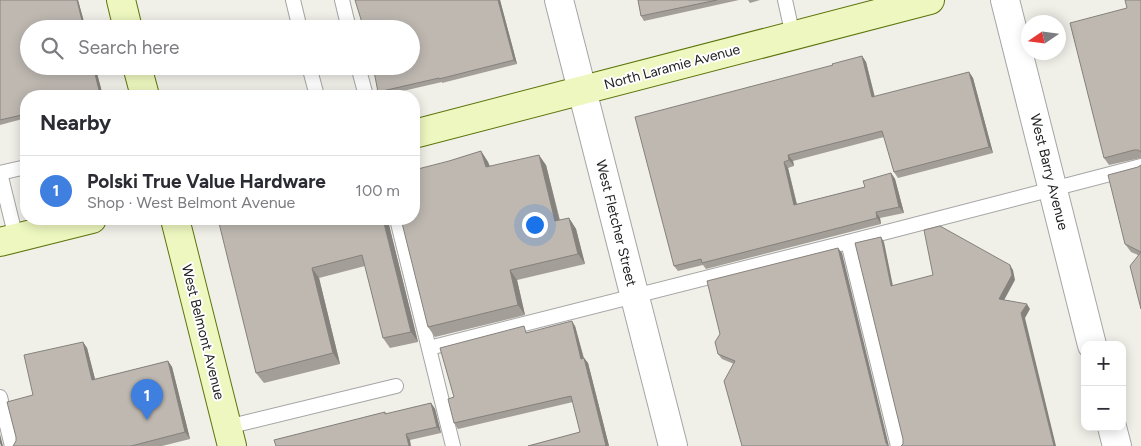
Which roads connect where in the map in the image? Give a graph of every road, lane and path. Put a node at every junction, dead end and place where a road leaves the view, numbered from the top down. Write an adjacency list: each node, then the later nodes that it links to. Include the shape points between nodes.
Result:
1 (121, 0): 8 (street)
2 (293, 0): 9 (lane)
3 (342, 0): 10 (lane)
4 (559, 0): 18 (street, West Fletcher Street)
5 (785, 0): 11 (lane)
6 (930, 0): 11 (street, North Laramie Avenue)
7 (1005, 0): 22 (street, West Barry Avenue)
8 (126, 20)
9 (298, 20)
10 (347, 20)
11 (793, 36): 18 (street, North Laramie Avenue)
12 (139, 75): 15 (street)
13 (311, 75): 16 (lane)
14 (360, 75): 17 (lane)
15 (143, 90)
16 (315, 90)
17 (364, 90)
18 (582, 91): 19 (street, North Laramie Avenue); 28 (street, West Fletcher Street)
19 (420, 132)
20 (1141, 166): 22 (lane)
21 (20, 169): 26 (lane, via 0,174)
22 (1053, 189): 27 (lane); 29 (street, West Barry Avenue)
23 (68, 225): 26 (street)
24 (176, 225): 34 (street, West Belmont Avenue)
25 (398, 225): 30 (lane)
26 (8, 240)
27 (848, 242): 28 (lane); 38 (lane)
28 (634, 296): 30 (lane); 37 (street, West Fletcher Street)
29 (1091, 341)
30 (429, 348): 36 (lane)
31 (396, 386): 34 (lane)
32 (0, 397): 35 (lane)
33 (1113, 431): 39 (street)
34 (229, 437)
35 (12, 446)
36 (453, 446)
37 (673, 446)
38 (898, 446)
39 (1117, 446)

